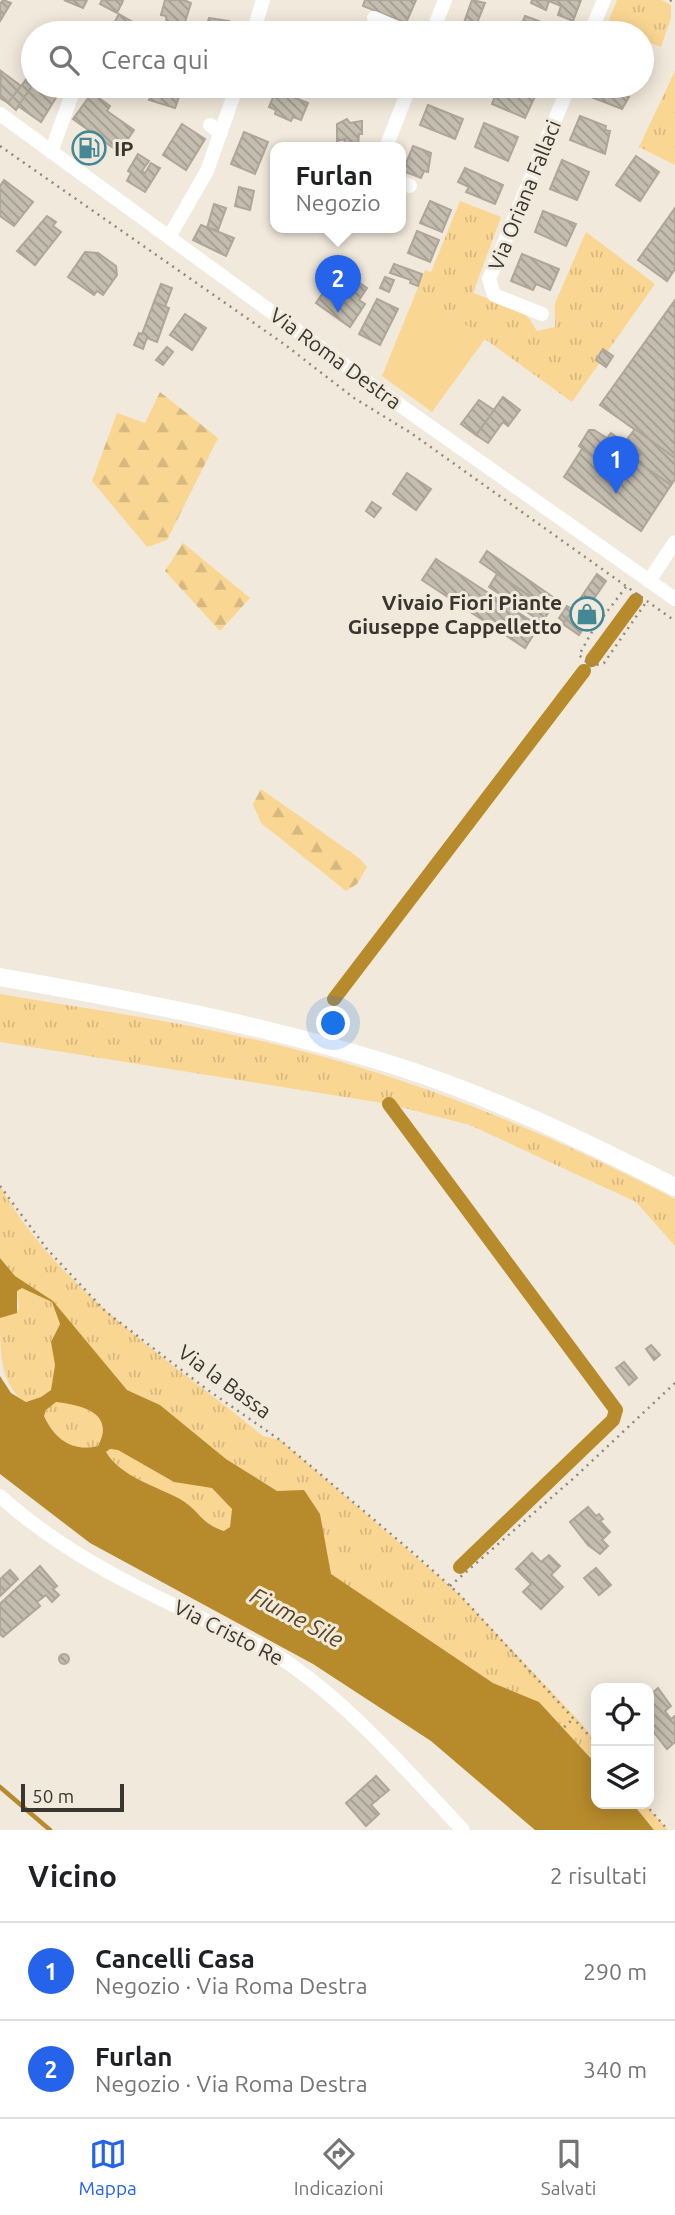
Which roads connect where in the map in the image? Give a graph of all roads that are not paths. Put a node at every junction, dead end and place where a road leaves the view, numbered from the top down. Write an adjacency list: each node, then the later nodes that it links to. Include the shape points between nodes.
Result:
1 (248, 0): 4 (street)
2 (445, 0): 8 (street)
3 (604, 0): 9 (street)
4 (262, 3): 6 (street)
5 (374, 18): 7 (street)
6 (257, 21)
7 (381, 21)
8 (437, 21)
9 (595, 21)
10 (71, 98): 16 (street)
11 (231, 98): 17 (street, via 215,129 207,171)
12 (405, 98): 15 (street)
13 (564, 98): 18 (street, Via Oriana Fallaci, via 489,279 494,295)
14 (0, 114): 16 (street, Via Roma Destra)
15 (388, 142)
16 (51, 152): 17 (street, Via Roma Destra)
17 (169, 237): 20 (street, Via Roma Destra)
18 (542, 314)
19 (675, 542): 20 (street)
20 (647, 580): 21 (street, Via Roma Destra)
21 (675, 599)
22 (7, 979): 23 (main road, via 295,1037 395,1066 561,1129)
23 (675, 1187)
24 (0, 1496): 25 (street, Via Cristo Re, via 96,1567 293,1665 365,1729)
25 (463, 1830)

